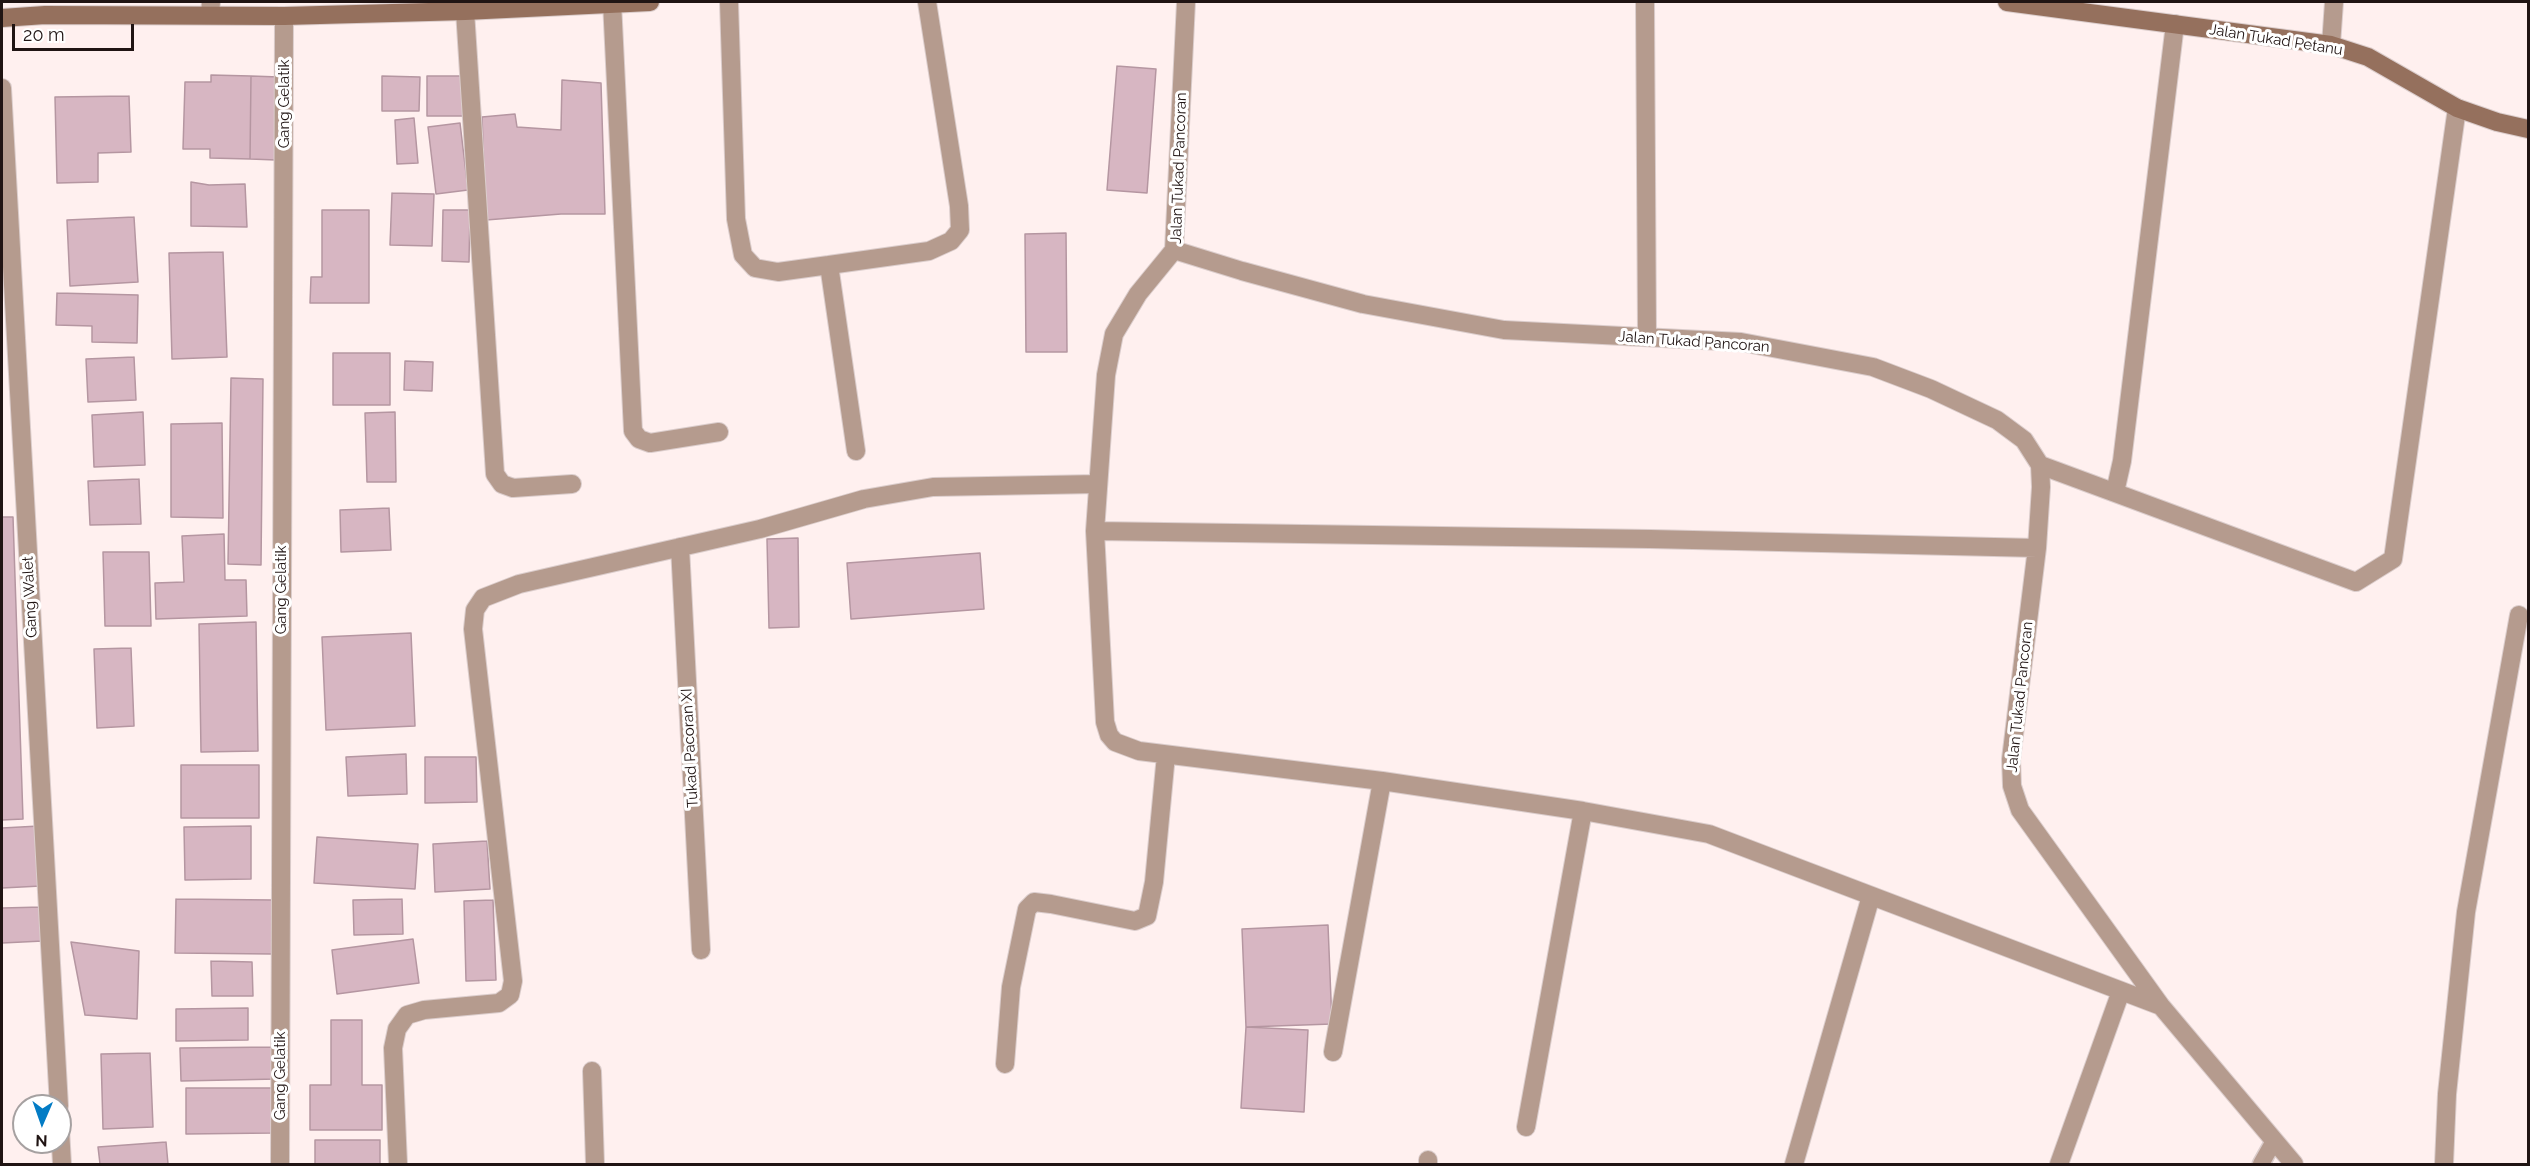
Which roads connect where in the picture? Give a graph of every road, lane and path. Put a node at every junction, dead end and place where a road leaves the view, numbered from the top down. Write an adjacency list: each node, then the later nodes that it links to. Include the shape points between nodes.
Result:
1 (612, 2): 2 (street); 9 (street); 25 (street, via 633,431 639,439 650,443)
2 (650, 2)
3 (729, 2): 23 (street, via 736,219 743,255 755,268 778,272)
4 (927, 2): 23 (street, via 960,230 951,241 929,251)
5 (1186, 2): 22 (street, Jalan Tukad Pancoran)
6 (1645, 2): 24 (street)
7 (2007, 2): 13 (street, Jalan Tukad Petanu)
8 (2334, 2): 18 (street)
9 (509, 5): 14 (street)
10 (421, 6): 14 (street); 15 (street)
11 (46, 8): 12 (street); 16 (street)
12 (211, 8): 15 (street)
13 (2094, 8): 17 (street, Jalan Tukad Petanu)
14 (465, 11): 28 (street, via 495,474 502,484 513,488)
15 (284, 16): 48 (street, Gang Gelatik)
16 (2, 18)
17 (2175, 24): 18 (street, Jalan Tukad Petanu); 30 (street)
18 (2331, 45): 20 (street, Jalan Tukad Petanu, via 2368,57)
19 (2, 88): 45 (street, Gang Walet)
20 (2457, 108): 21 (street, Jalan Tukad Petanu); 30 (street, via 2393,559 2356,582)
21 (2529, 129)
22 (1174, 250): 24 (street, Jalan Tukad Pancoran, via 1363,304 1494,328); 29 (street, via 1138,294 1114,334 1106,375)
23 (829, 265): 26 (street)
24 (1647, 337): 27 (street, Jalan Tukad Pancoran, via 1741,342 1873,367 1998,420 2024,440)
25 (719, 432)
26 (856, 451)
27 (2040, 465): 30 (street); 33 (street, Jalan Tukad Pancoran)
28 (572, 484)
29 (1098, 484): 31 (street); 32 (street, via 933,487 864,499)
30 (2115, 492)
31 (1095, 531): 33 (street); 35 (street, via 1105,722 1109,735 1115,742 1139,751)
32 (680, 547): 39 (street, Tukad Pacoran XI); 49 (street, via 519,584 483,598 475,610 473,629 513,981 510,995 499,1003 424,1010 407,1015 397,1029 393,1048)
33 (2037, 548): 41 (street, Jalan Tukad Pancoran, via 2011,759 2012,786 2019,810)
34 (2519, 615): 55 (street, via 2466,912 2447,1094)
35 (1166, 755): 36 (street); 43 (street, via 1147,916 1136,921 1034,902 1027,909 1011,987)
36 (1382, 781): 37 (street); 42 (street)
37 (1583, 811): 38 (street, via 1709,834); 46 (street)
38 (1871, 896): 40 (street); 51 (street)
39 (701, 950)
40 (2121, 991): 41 (street); 52 (street)
41 (2161, 1006): 47 (street, Jalan Tukad Pancoran)
42 (1333, 1052)
43 (1005, 1064)
44 (592, 1071): 50 (street)
45 (58, 1094)
46 (1526, 1127)
47 (2274, 1141): 53 (lane); 54 (street, Jalan Tukad Pancoran)
48 (280, 1164)
49 (398, 1164)
50 (595, 1164)
51 (1794, 1164)
52 (2059, 1164)
53 (2261, 1164)
54 (2294, 1164)
55 (2444, 1164)

